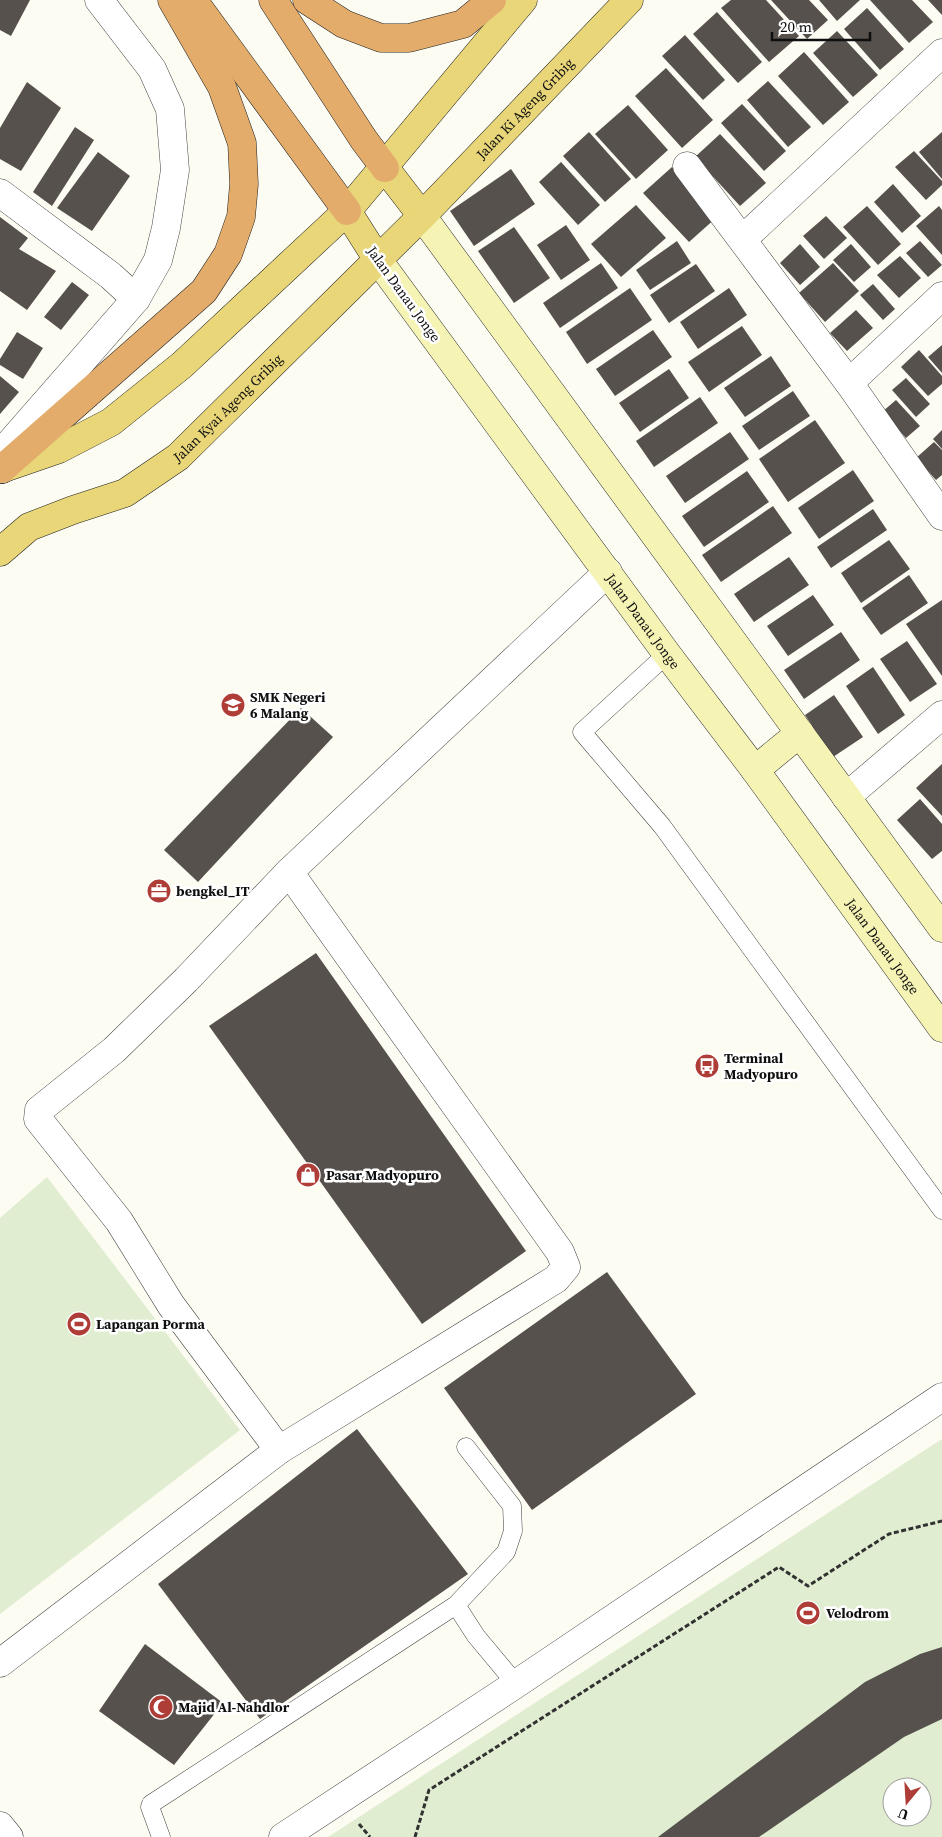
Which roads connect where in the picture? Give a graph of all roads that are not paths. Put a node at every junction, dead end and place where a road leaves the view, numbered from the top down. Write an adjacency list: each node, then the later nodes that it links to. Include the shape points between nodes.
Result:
1 (99, 0): 18 (street, via 152,69 170,109 175,170 166,228 158,260)
2 (172, 0): 20 (highway, via 222,88 242,143 244,184 240,217 228,254 204,291)
3 (193, 0): 13 (highway)
4 (273, 0): 11 (highway)
5 (307, 0): 6 (highway, via 344,24 381,38 409,38 463,24)
6 (492, 0)
7 (522, 0): 11 (main road)
8 (629, 0): 14 (main road, Jalan Ki Ageng Gribig)
9 (942, 53): 15 (street)
10 (687, 166): 15 (street)
11 (385, 168): 13 (main road); 14 (main road)
12 (0, 193): 18 (street, via 111,276)
13 (348, 211): 16 (main road, Jalan Danau Jonge); 20 (main road, via 182,365 111,422 59,449)
14 (422, 216): 16 (main road, Jalan Kyai Ageng Gribig); 26 (main road)
15 (743, 239): 19 (street)
16 (378, 260): 22 (main road, Jalan Kyai Ageng Gribig, via 178,457 125,493 29,528); 23 (main road, Jalan Danau Jonge)
17 (942, 296): 19 (street)
18 (136, 299): 20 (street, via 11,442)
19 (849, 383): 21 (street)
20 (1, 470)
21 (939, 506)
22 (0, 552)
23 (608, 572): 24 (main road, Jalan Danau Jonge); 29 (street)
24 (667, 654): 27 (main road, Jalan Danau Jonge); 32 (lane, via 582,732 662,826)
25 (942, 715): 28 (street)
26 (800, 733): 27 (main road); 28 (main road)
27 (755, 770): 31 (main road, Jalan Danau Jonge)
28 (846, 797): 30 (main road)
29 (289, 872): 35 (street, via 114,1050 38,1114 38,1119 119,1221 171,1305); 35 (street, via 560,1252 566,1267 556,1279)
30 (942, 928)
31 (942, 1028)
32 (942, 1210)
33 (942, 1397): 38 (street)
34 (466, 1447): 36 (lane, via 512,1506 513,1532 506,1552)
35 (279, 1450): 37 (street)
36 (456, 1606): 38 (lane); 41 (lane, via 150,1804)
37 (0, 1663)
38 (516, 1684): 42 (street)
39 (0, 1826): 40 (street)
40 (9, 1837)
41 (161, 1837)
42 (283, 1837)

